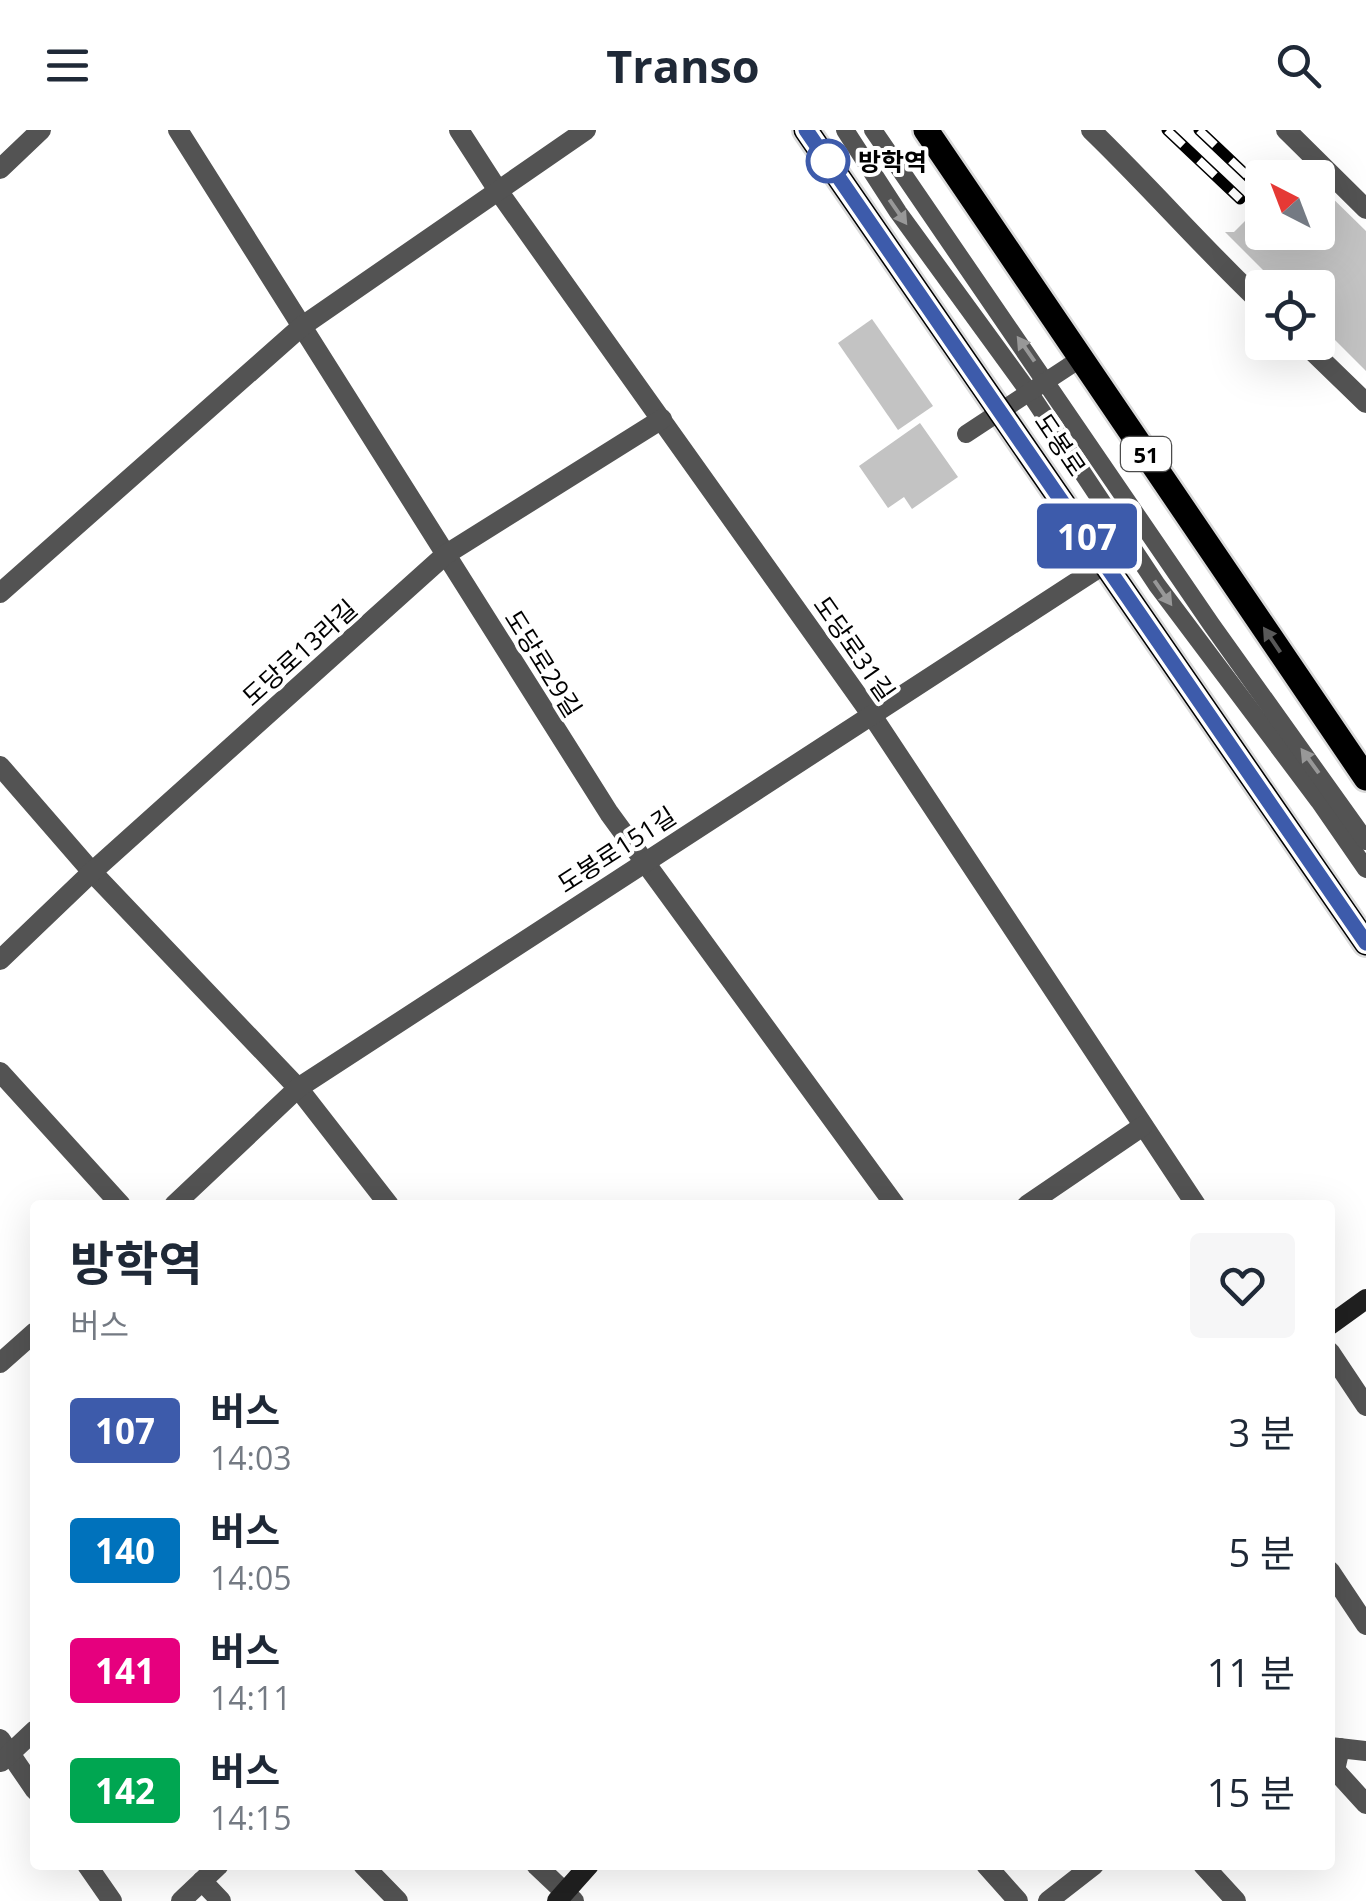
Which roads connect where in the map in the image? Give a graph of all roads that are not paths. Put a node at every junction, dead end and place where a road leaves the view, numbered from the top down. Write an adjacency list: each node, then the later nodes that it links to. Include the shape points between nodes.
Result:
1 (41, 130): 11 (street)
2 (178, 130): 15 (street, 도당로29길)
3 (459, 130): 12 (street, 도당로31길)
4 (586, 130): 12 (street)
5 (806, 130): 21 (main road, 도봉로)
6 (845, 130): 19 (lane, one-way to 19)
7 (873, 130): 18 (lane, one-way to 7)
8 (926, 130): 16 (main road, 51)
9 (1091, 130): 14 (street)
10 (1286, 130): 13 (street)
11 (0, 169)
12 (499, 192): 15 (street); 22 (street, 도당로31길)
13 (1366, 209)
14 (1245, 288)
15 (301, 327): 24 (street, 도당로29길); 26 (street)
16 (1082, 358): 18 (lane); 29 (main road, 51, one-way to 16)
17 (1322, 360): 20 (street)
18 (1048, 380): 19 (lane); 30 (lane, one-way to 18)
19 (1029, 392): 21 (lane); 32 (lane, one-way to 32, via 1157,585)
20 (1366, 402)
21 (1002, 410): 23 (lane); 25 (main road, 도봉로)
22 (662, 419): 24 (street, 도당로13라길); 27 (street, 도당로31길)
23 (966, 434)
24 (445, 554): 31 (street, 도당로29길); 33 (street, 도당로13라길)
25 (1106, 563): 27 (street, 도봉로151길); 34 (main road, 도봉로)
26 (0, 593)
27 (873, 717): 31 (street, 도봉로151길); 38 (street, 도당로31길)
28 (0, 766): 33 (street)
29 (1366, 778)
30 (1366, 840)
31 (642, 860): 37 (street, 도봉로151길); 42 (street, 도당로29길)
32 (1366, 869)
33 (92, 872): 35 (street, 도당로13라길); 37 (street)
34 (1366, 943)
35 (0, 960)
36 (0, 1072): 39 (street)
37 (298, 1088): 40 (street, 도봉로151길); 41 (street)
38 (1143, 1126): 43 (street); 44 (street, 도당로31길)
39 (116, 1200)
40 (179, 1200)
41 (385, 1200)
42 (891, 1200)
43 (1034, 1200)
44 (1193, 1200)
45 (1366, 1300): 46 (main road)
46 (1335, 1322)
47 (30, 1337): 49 (street)
48 (1335, 1360): 50 (street)
49 (0, 1364)
50 (1366, 1406)
51 (1335, 1578): 52 (street)
52 (1366, 1624)
53 (30, 1733): 56 (street)
54 (1335, 1748): 55 (street); 58 (street, via 1336,1770)
55 (1366, 1751)
56 (3, 1752): 57 (street)
57 (30, 1784)
58 (1366, 1804)
59 (90, 1870): 69 (street)
60 (214, 1870): 67 (street)
61 (368, 1870): 72 (street)
62 (540, 1870): 68 (street)
63 (585, 1870): 68 (main road)
64 (990, 1870): 73 (street)
65 (1088, 1870): 74 (street)
66 (1208, 1870): 75 (street)
67 (202, 1881): 70 (street); 71 (street)
68 (565, 1898)
69 (112, 1901)
70 (180, 1901)
71 (222, 1901)
72 (398, 1901)
73 (1018, 1901)
74 (1048, 1901)
75 (1236, 1901)

